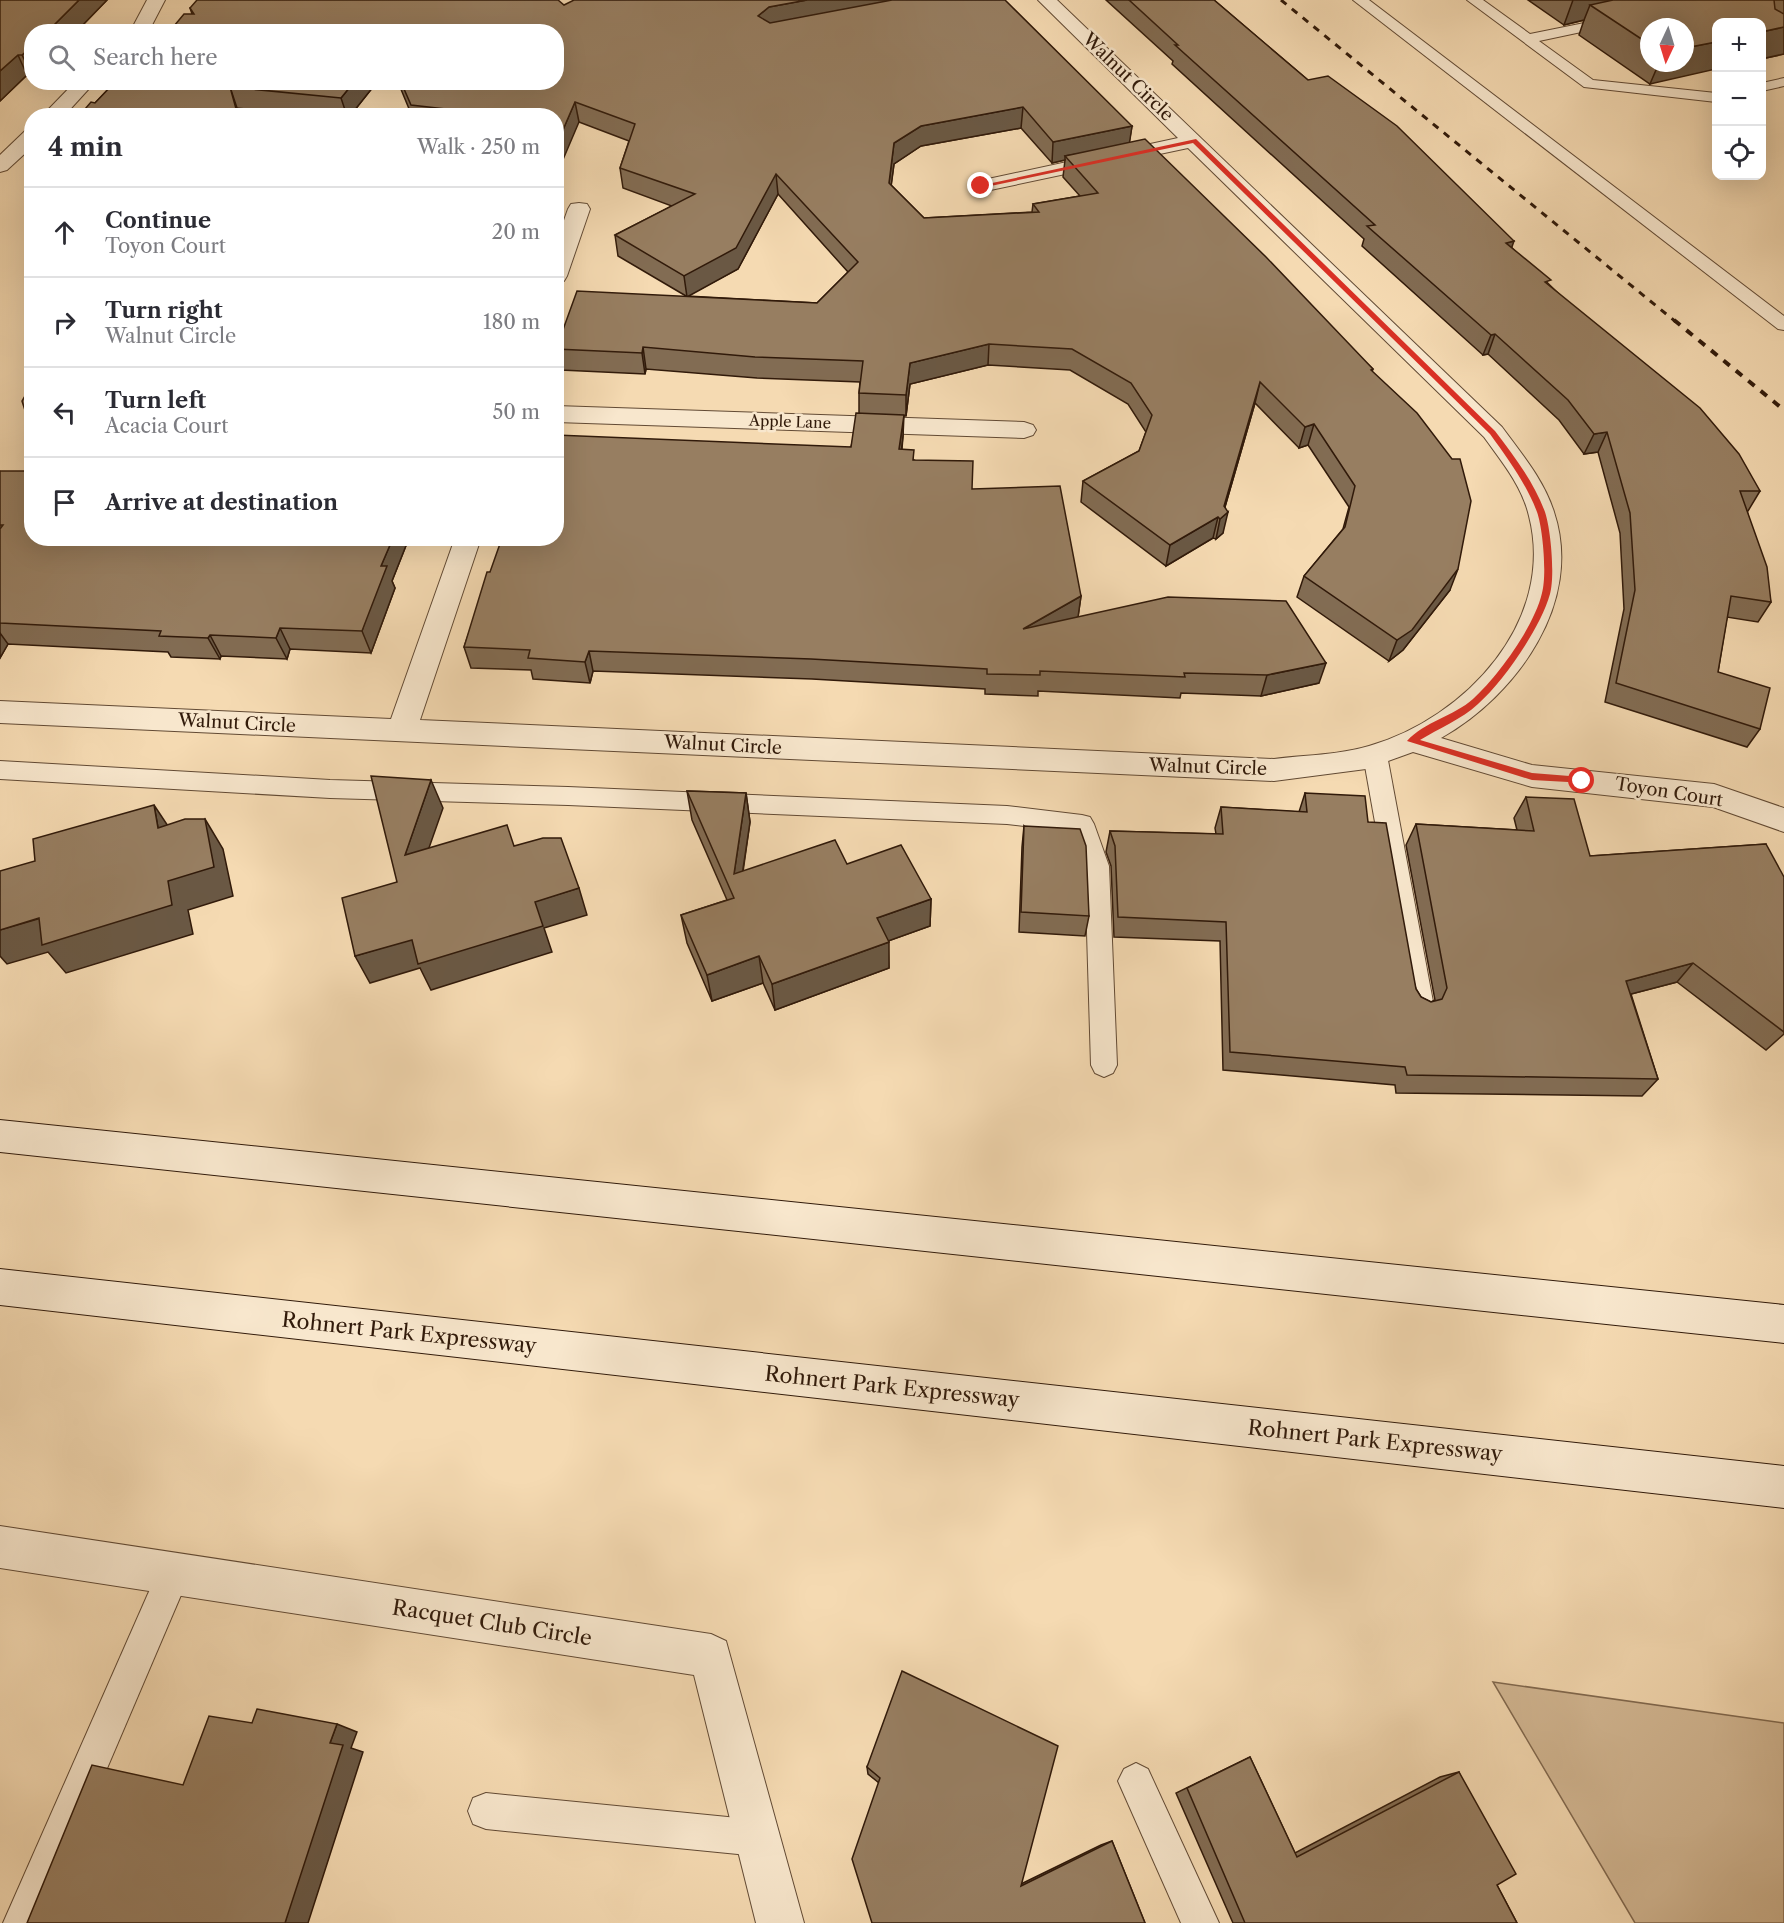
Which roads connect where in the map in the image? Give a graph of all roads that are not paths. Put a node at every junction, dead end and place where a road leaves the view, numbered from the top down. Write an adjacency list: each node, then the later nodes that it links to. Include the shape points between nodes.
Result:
1 (156, 0): 6 (street)
2 (1047, 0): 13 (street, Walnut Circle)
3 (1360, 0): 19 (lane)
4 (1474, 0): 7 (lane)
5 (1631, 17): 7 (lane)
6 (144, 24)
7 (1526, 39): 11 (lane, via 1589,84)
8 (1784, 82): 9 (lane)
9 (1766, 86)
10 (78, 90): 12 (street)
11 (1712, 98)
12 (60, 108)
13 (1194, 141): 16 (street); 25 (street, Walnut Circle, via 1493,432 1525,477 1542,514 1547,592 1532,628 1475,702)
14 (24, 143): 15 (street)
15 (0, 166)
16 (981, 186)
17 (579, 209): 18 (street)
18 (564, 253)
19 (1784, 325)
20 (564, 414): 21 (street, Apple Lane)
21 (1024, 430)
22 (465, 546): 24 (street)
23 (0, 712): 24 (street, Walnut Circle)
24 (402, 730): 26 (street, Walnut Circle, via 1274,770)
25 (1412, 741): 26 (street, Walnut Circle); 28 (street, Toyon Court, via 1532,776 1714,796)
26 (1376, 755): 29 (lane)
27 (0, 770): 30 (lane, via 330,789 1007,815 1082,824 1097,866)
28 (1784, 820)
29 (1421, 1007)
30 (1104, 1065)
31 (0, 1136): 33 (street)
32 (0, 1287): 34 (street, Rohnert Park Expressway)
33 (1784, 1324)
34 (1784, 1487)
35 (0, 1547): 36 (street, Racquet Club Circle)
36 (174, 1574): 39 (street, Racquet Club Circle, via 711,1656); 40 (lane)
37 (1136, 1781): 42 (lane)
38 (486, 1811): 39 (lane)
39 (758, 1838): 41 (street, Racquet Club Circle)
40 (22, 1923)
41 (780, 1923)
42 (1200, 1923)

